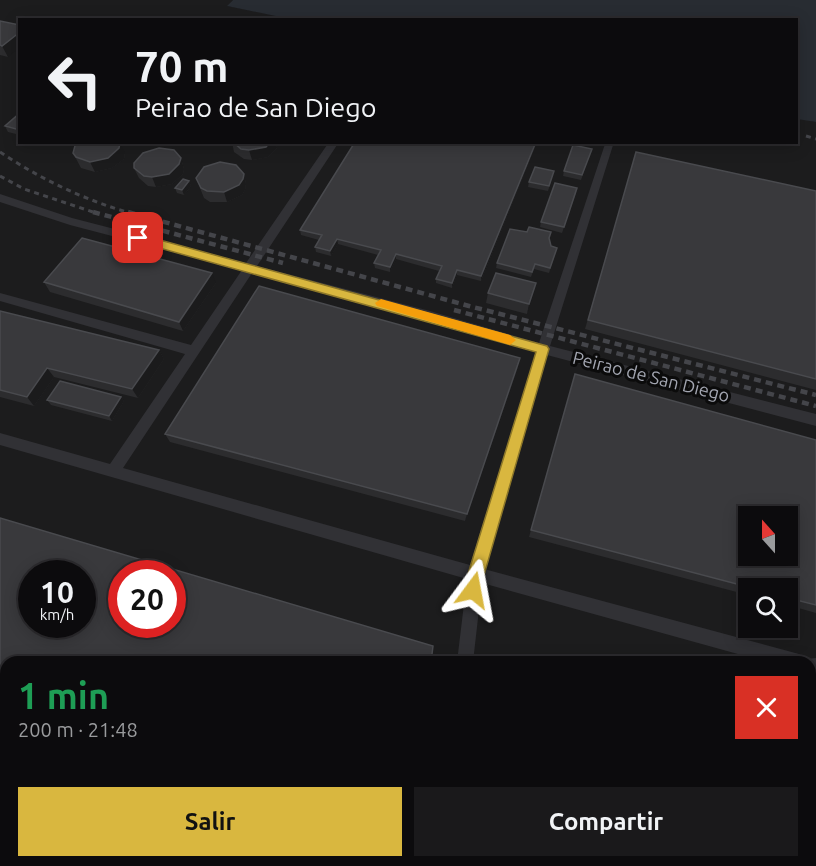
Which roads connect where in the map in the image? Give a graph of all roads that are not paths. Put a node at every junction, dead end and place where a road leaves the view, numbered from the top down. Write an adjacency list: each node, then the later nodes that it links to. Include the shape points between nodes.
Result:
1 (333, 144): 4 (lane)
2 (610, 144): 6 (lane)
3 (0, 198): 4 (lane, Peirao de San Diego, via 70,221)
4 (249, 267): 6 (lane, Peirao de San Diego); 7 (lane)
5 (0, 297): 7 (lane)
6 (543, 349): 8 (lane, Peirao de San Diego); 11 (lane)
7 (193, 351): 10 (lane)
8 (816, 420)
9 (0, 439): 10 (lane)
10 (114, 470): 11 (lane)
11 (476, 574): 12 (lane); 13 (lane)
12 (466, 656)
13 (777, 656)

